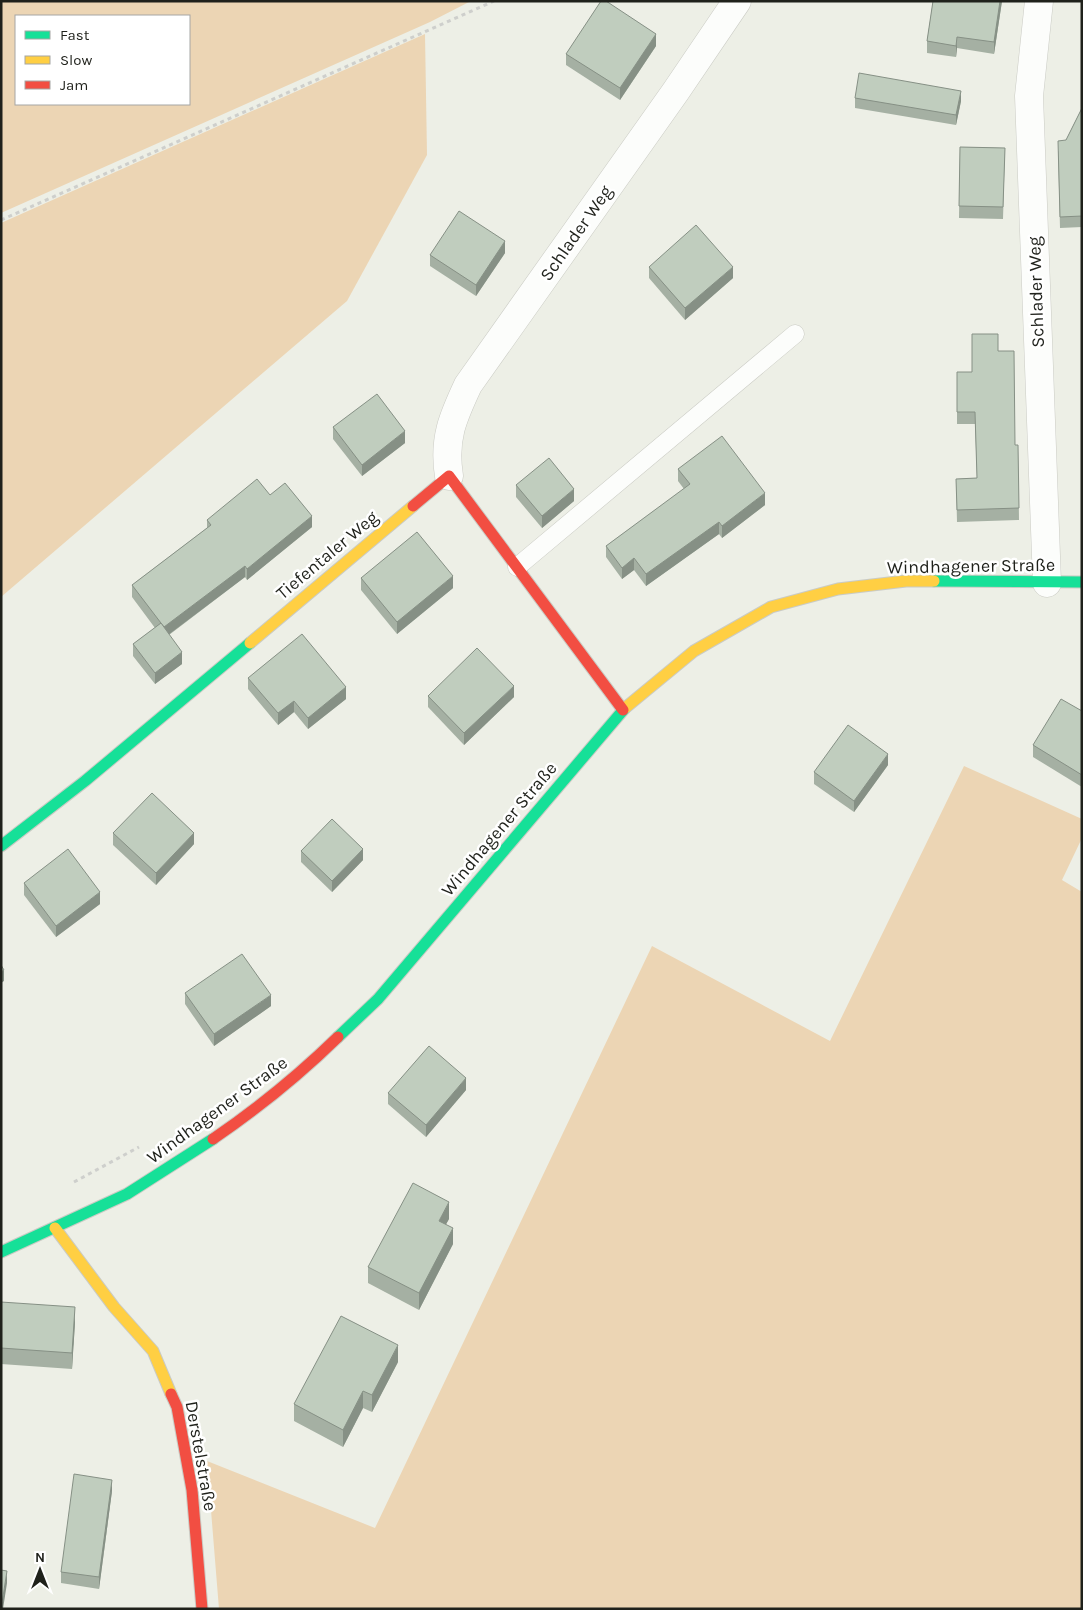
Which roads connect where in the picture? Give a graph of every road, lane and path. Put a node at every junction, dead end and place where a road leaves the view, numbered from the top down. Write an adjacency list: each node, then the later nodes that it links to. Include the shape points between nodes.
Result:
1 (494, 1): 4 (path)
2 (737, 1): 6 (street, Schlader Weg, via 468,385 452,420 446,458)
3 (1039, 1): 9 (street, Schlader Weg, via 1029,96)
4 (1, 220)
5 (795, 334): 7 (lane)
6 (449, 476): 7 (main road); 11 (main road, Tiefentaler Weg, via 84,781)
7 (517, 567): 10 (main road)
8 (1082, 582): 9 (main road, Windhagener Straße)
9 (1047, 583): 10 (main road, Windhagener Straße, via 906,581 838,589 771,607 694,651)
10 (623, 710): 12 (main road, Windhagener Straße, via 378,999 309,1065 190,1154 127,1194)
11 (1, 846)
12 (55, 1228): 13 (main road, Windhagener Straße); 14 (main road, Derstelstraße, via 114,1307 153,1350 177,1407 192,1490)
13 (1, 1252)
14 (202, 1609)

